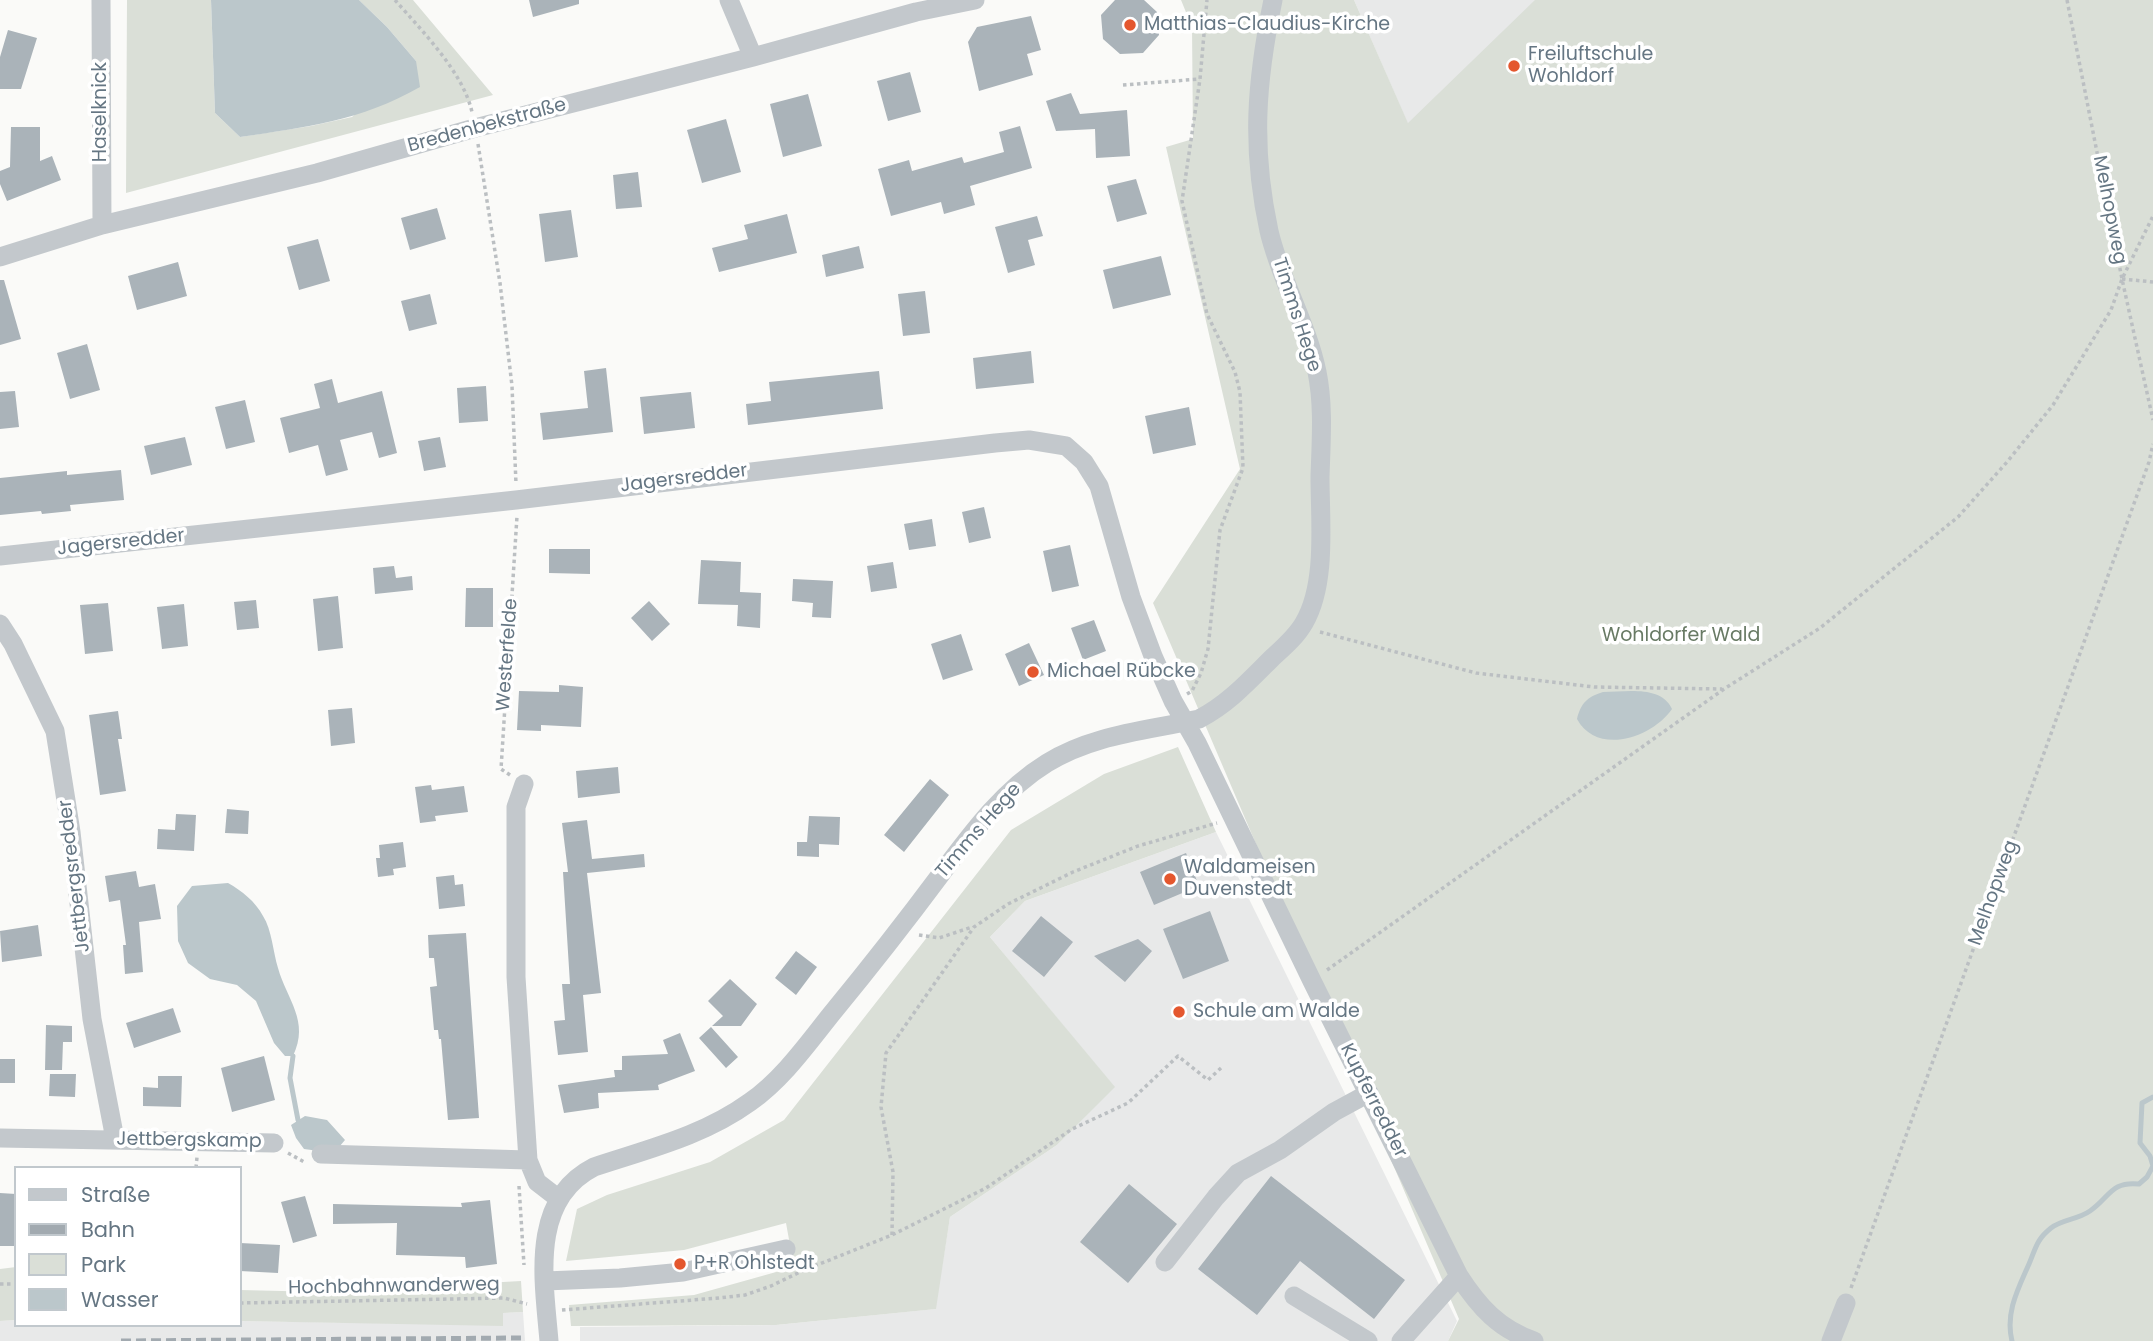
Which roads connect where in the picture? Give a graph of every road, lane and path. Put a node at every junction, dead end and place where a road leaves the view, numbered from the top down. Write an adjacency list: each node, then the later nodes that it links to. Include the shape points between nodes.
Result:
1 (101, 0): 13 (street, Haselknick)
2 (395, 0): 11 (path, Westerfelde, via 468,96)
3 (729, 0): 8 (street)
4 (975, 0): 8 (street, Bredenbekstraße)
5 (1207, 0): 9 (path)
6 (1273, 0): 22 (street, Timms Hege, via 1258,85 1260,166 1269,230 1316,369 1320,396 1318,571)
7 (2067, 0): 15 (path, Melhopweg)
8 (753, 57): 11 (street, Bredenbekstraße)
9 (1200, 79): 10 (path); 24 (path, via 1182,201 1206,314 1240,392 1243,468 1220,530 1208,649 1201,673 1192,691)
10 (1124, 85)
11 (475, 128): 13 (street, Bredenbekstraße, via 317,173); 19 (path, Westerfelde, via 512,386)
12 (2153, 216): 15 (path)
13 (102, 225): 14 (street, Bredenbekstraße)
14 (0, 257)
15 (2122, 279): 16 (path); 17 (path, Melhopweg); 23 (path, via 2111,310 2053,405 1958,517 1821,628)
16 (2153, 282)
17 (2153, 419)
18 (2153, 444): 48 (path, Melhopweg)
19 (516, 500): 20 (street, Jagersredder); 24 (street, Jagersredder, via 995,443 1029,440 1066,446 1099,486 1131,597); 26 (path, Westerfelde, via 501,769)
20 (0, 556)
21 (0, 624): 34 (street, Jettbergsredder, via 55,730 92,1019)
22 (1304, 624): 23 (path, via 1322,633 1476,673 1594,687); 25 (street, Timms Hege, via 1226,702 1199,719)
23 (1724, 689): 30 (path)
24 (1173, 701): 25 (street, Jagersredder)
25 (1184, 722): 27 (street, Kupferredder); 29 (street, Timms Hege, via 1097,740 1026,778 985,818)
26 (524, 784): 37 (street, via 516,807 516,977)
27 (1234, 818): 28 (path, via 1138,846 1073,872 1008,904); 30 (street, Kupferredder)
28 (974, 927): 29 (path, via 939,938); 39 (path, via 886,1053 881,1107 893,1172)
29 (898, 931): 38 (street, Timms Hege, via 794,1059 752,1101 672,1143 582,1173)
30 (1312, 981): 32 (street, Kupferredder)
31 (1221, 1068): 39 (path, Hochbahnwanderweg, via 1208,1080 1178,1056 1128,1103 1072,1129 986,1188)
32 (1369, 1093): 41 (street, via 1238,1173); 43 (street, Kupferredder)
33 (0, 1138): 34 (street, Jettbergskamp)
34 (115, 1139): 35 (street, Jettbergskamp)
35 (274, 1143): 36 (path, Jettbergskamp, via 317,1168)
36 (321, 1154): 37 (street)
37 (529, 1163): 38 (street, via 537,1182); 42 (path, via 518,1190)
38 (559, 1199): 44 (street, via 545,1240)
39 (892, 1235): 50 (path, Hochbahnwanderweg, via 745,1295)
40 (786, 1249): 44 (street, via 683,1272)
41 (1165, 1262)
42 (524, 1266)
43 (1459, 1276): 53 (street); 54 (street, Kupferredder, via 1485,1312)
44 (545, 1281): 50 (street)
45 (526, 1292): 49 (path)
46 (1294, 1296): 52 (street)
47 (242, 1303): 49 (path, Hochbahnwanderweg, via 503,1298)
48 (1846, 1303): 55 (street)
49 (527, 1304): 50 (path, Hochbahnwanderweg)
50 (547, 1310): 51 (street)
51 (549, 1341)
52 (1368, 1341)
53 (1401, 1341)
54 (1534, 1341)
55 (1831, 1341)

